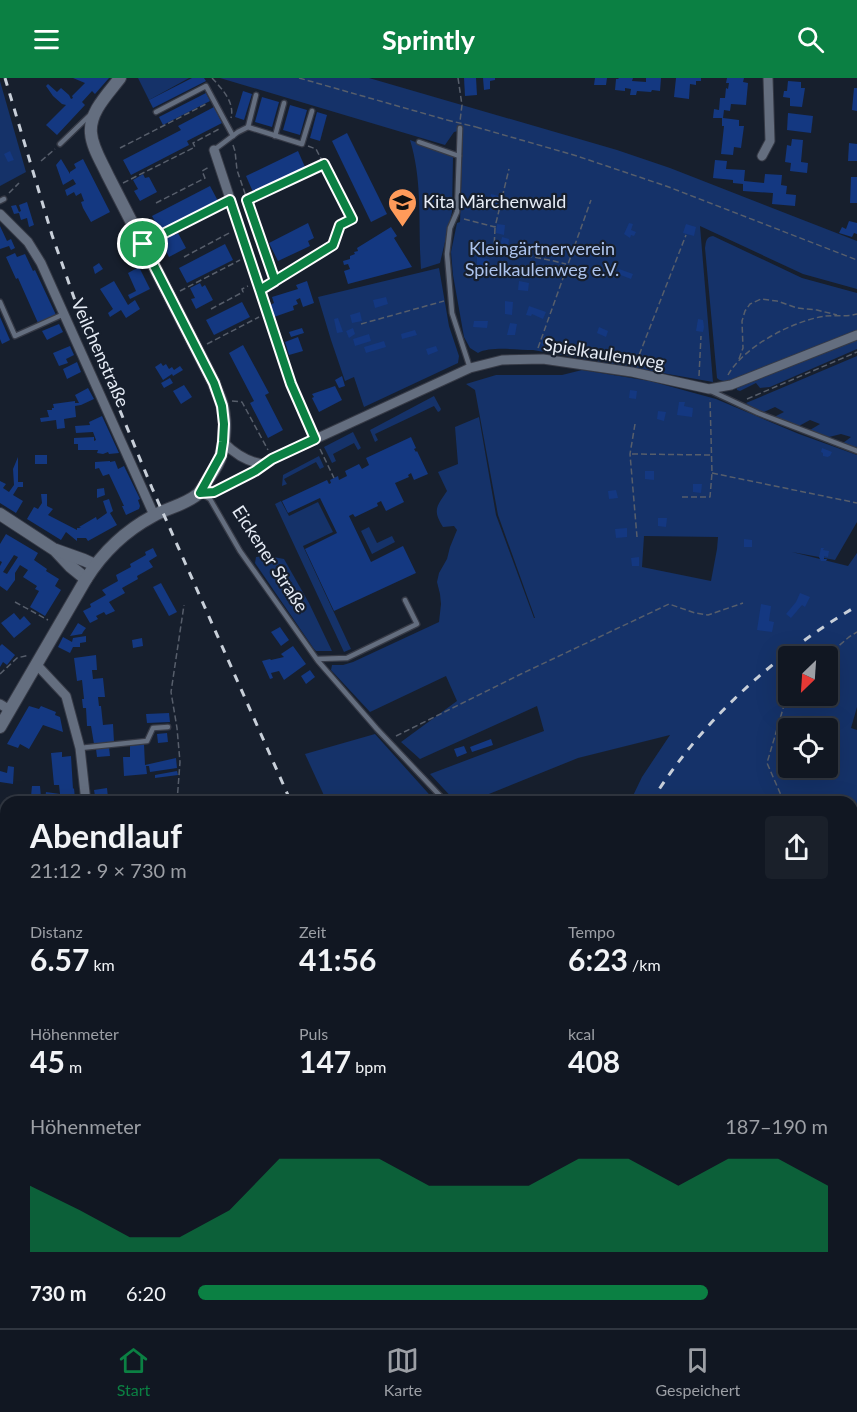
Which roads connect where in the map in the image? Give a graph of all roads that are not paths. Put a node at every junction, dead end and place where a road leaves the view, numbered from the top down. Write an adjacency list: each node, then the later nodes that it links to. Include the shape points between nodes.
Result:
1 (120, 78): 5 (street)
2 (768, 78): 16 (street, via 770,141)
3 (256, 95): 8 (lane)
4 (284, 103): 10 (lane)
5 (98, 108): 13 (lane); 26 (street, via 91,132 95,149 214,383 222,406)
6 (312, 111): 10 (lane, via 302,144)
7 (156, 112): 11 (lane, via 206,86)
8 (248, 127): 10 (lane); 11 (lane)
9 (460, 128): 15 (lane)
10 (275, 136)
11 (231, 137): 14 (lane)
12 (419, 142): 15 (lane)
13 (60, 144)
14 (214, 150): 19 (street)
15 (459, 156): 23 (lane, via 456,217 450,228 447,254 452,313)
16 (762, 156)
17 (0, 214): 21 (street, Veilchenstraße, via 32,249)
18 (340, 225): 19 (street, via 333,245)
19 (260, 290): 25 (street, via 291,384)
20 (0, 302): 21 (lane, via 15,336)
21 (64, 314): 31 (street, Veilchenstraße)
22 (857, 335): 24 (street, Spielkaulenweg, via 731,385)
23 (470, 368): 24 (street, Spielkaulenweg, via 502,360 543,358); 25 (street, Spielkaulenweg)
24 (709, 389): 27 (lane, via 758,413)
25 (315, 439): 28 (street, Spielkaulenweg)
26 (223, 442): 28 (street, via 249,461); 29 (street, via 221,455)
27 (857, 451)
28 (269, 461): 29 (street, Spielkaulenweg, via 214,492)
29 (200, 493): 31 (street); 36 (lane, Eickener Straße, via 210,499 240,551)
30 (0, 514): 32 (street)
31 (154, 515): 33 (street, via 130,530)
32 (55, 550): 33 (street); 34 (street)
33 (95, 565): 34 (street)
34 (87, 579): 37 (street)
35 (405, 600): 36 (lane, via 417,624 347,658)
36 (316, 658): 43 (lane, Eickener Straße)
37 (37, 664): 38 (street); 41 (street, via 66,696)
38 (5, 707): 39 (street)
39 (0, 727)
40 (168, 727): 41 (lane, via 153,728 147,741)
41 (80, 748): 42 (street)
42 (85, 796)
43 (440, 796)

